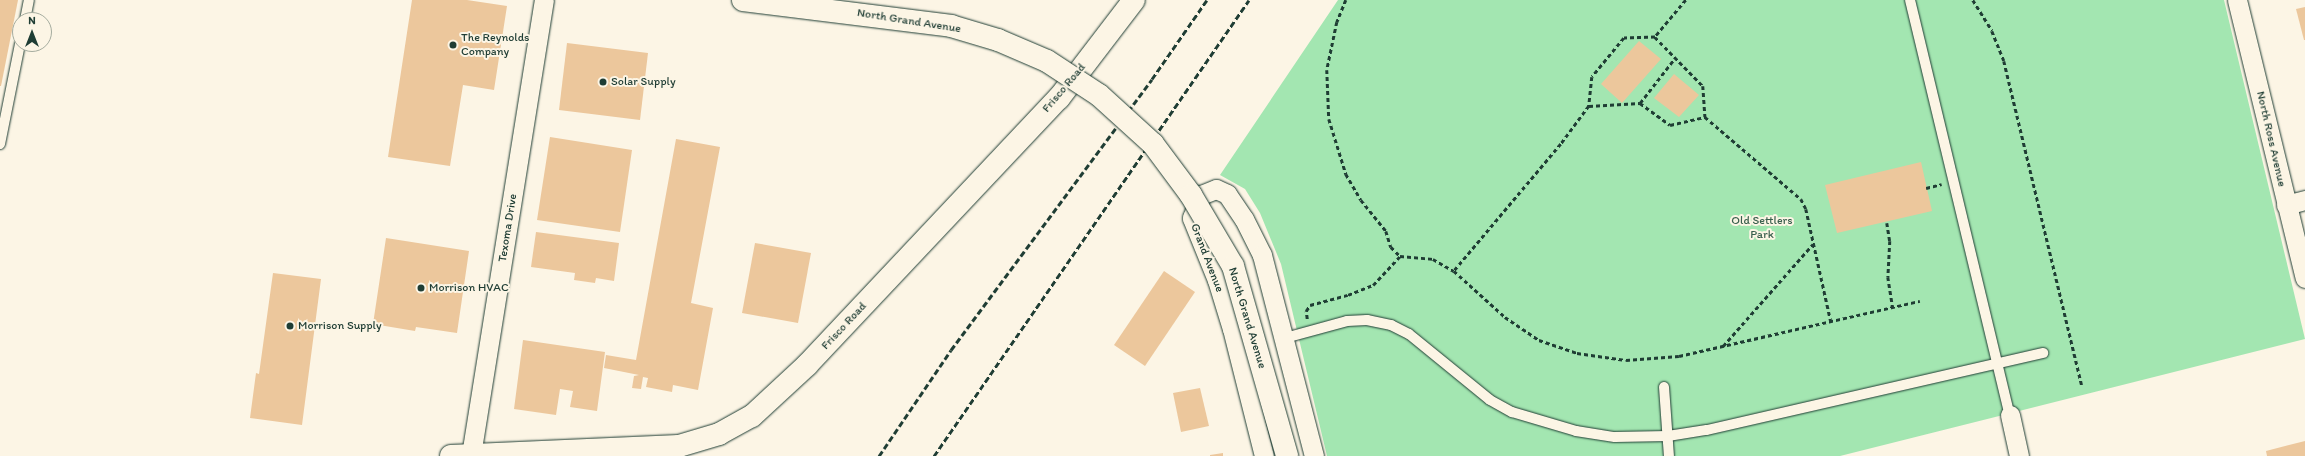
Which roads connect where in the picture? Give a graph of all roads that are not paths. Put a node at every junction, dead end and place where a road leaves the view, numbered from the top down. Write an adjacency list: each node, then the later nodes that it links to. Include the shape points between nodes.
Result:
1 (29, 0): 7 (lane)
2 (544, 0): 19 (street, Texoma Drive)
3 (742, 0): 21 (street, North Grand Avenue, bridge, via 951,26 998,40 1047,60 1099,95 1153,144 1191,195 1233,266)
4 (1134, 0): 19 (street, Frisco Road, via 1059,98 807,365 752,416 719,434 679,446)
5 (1910, 0): 15 (lane)
6 (2238, 0): 11 (street, North Ross Avenue)
7 (27, 12)
8 (18, 52): 9 (lane)
9 (0, 144)
10 (2305, 200): 11 (street)
11 (2286, 205): 12 (street, North Ross Avenue)
12 (2305, 278)
13 (1285, 338): 18 (lane, via 1347,321 1367,320 1391,325 1409,334 1490,400 1512,412 1576,431 1615,437); 20 (street, Grand Avenue, via 1262,255 1244,219 1227,194 1216,189 1201,195 1192,218 1217,280 1230,322); 22 (street, Grand Avenue)
14 (2043, 353): 15 (lane)
15 (1997, 366): 17 (lane); 18 (lane, via 1753,421)
16 (1664, 387): 18 (lane)
17 (2010, 415): 24 (street)
18 (1668, 436): 23 (lane)
19 (461, 456)
20 (1264, 456)
21 (1287, 456)
22 (1314, 456)
23 (1669, 456)
24 (2019, 456)

